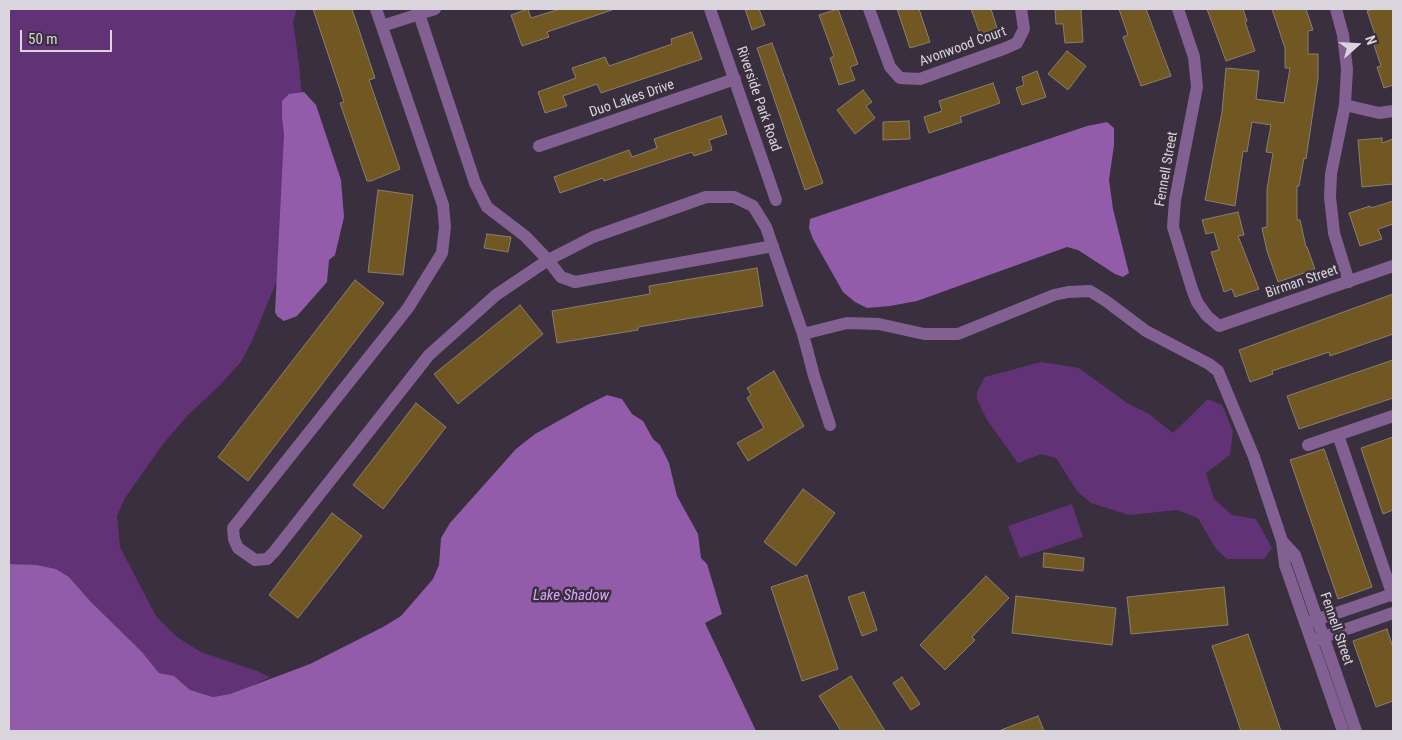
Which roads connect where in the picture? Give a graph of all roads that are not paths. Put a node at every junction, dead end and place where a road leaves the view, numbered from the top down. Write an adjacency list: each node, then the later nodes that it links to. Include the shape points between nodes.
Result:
1 (376, 9): 9 (street)
2 (435, 9): 8 (street)
3 (710, 9): 10 (street, Riverside Park Road)
4 (869, 9): 5 (street, Avonwood Court, via 890,67 900,78 920,79 1017,42 1024,29)
5 (1022, 9)
6 (1178, 9): 19 (street, Fennell Street, via 1194,57 1197,87 1175,200 1173,227 1197,302)
7 (1336, 9): 11 (street, via 1344,35)
8 (419, 14): 9 (street); 16 (street, via 475,183 487,207 525,236)
9 (382, 26): 16 (street, via 443,205 442,253 408,308 233,528 238,548 256,560 266,559 429,355 496,295)
10 (735, 79): 13 (street, Duo Lakes Drive); 14 (street, Riverside Park Road)
11 (1345, 105): 12 (street, via 1379,113); 18 (street, via 1331,174 1330,197 1334,234)
12 (1393, 111)
13 (539, 146)
14 (776, 200)
15 (773, 246): 16 (street, via 575,282 561,277); 16 (street, via 753,206 734,197 706,198 593,237); 20 (street)
16 (548, 260)
17 (1393, 266): 18 (street, Birman Street)
18 (1349, 282): 19 (street, Birman Street)
19 (1219, 326)
20 (804, 334): 22 (street); 28 (street, Fennell Street, via 847,323 879,324 924,334 958,334 1054,295 1090,291 1146,331 1218,371 1254,458 1282,541 1285,565)
21 (1393, 416): 23 (street)
22 (830, 426)
23 (1338, 435): 24 (street); 25 (street)
24 (1308, 445)
25 (1393, 595): 26 (street)
26 (1360, 605): 28 (street); 29 (street)
27 (1393, 613): 29 (street)
28 (1311, 622): 30 (street, Fennell Street)
29 (1366, 623): 30 (street)
30 (1317, 640): 31 (street, Fennell Street); 32 (street, Fennell Street)
31 (1343, 731)
32 (1356, 731)

